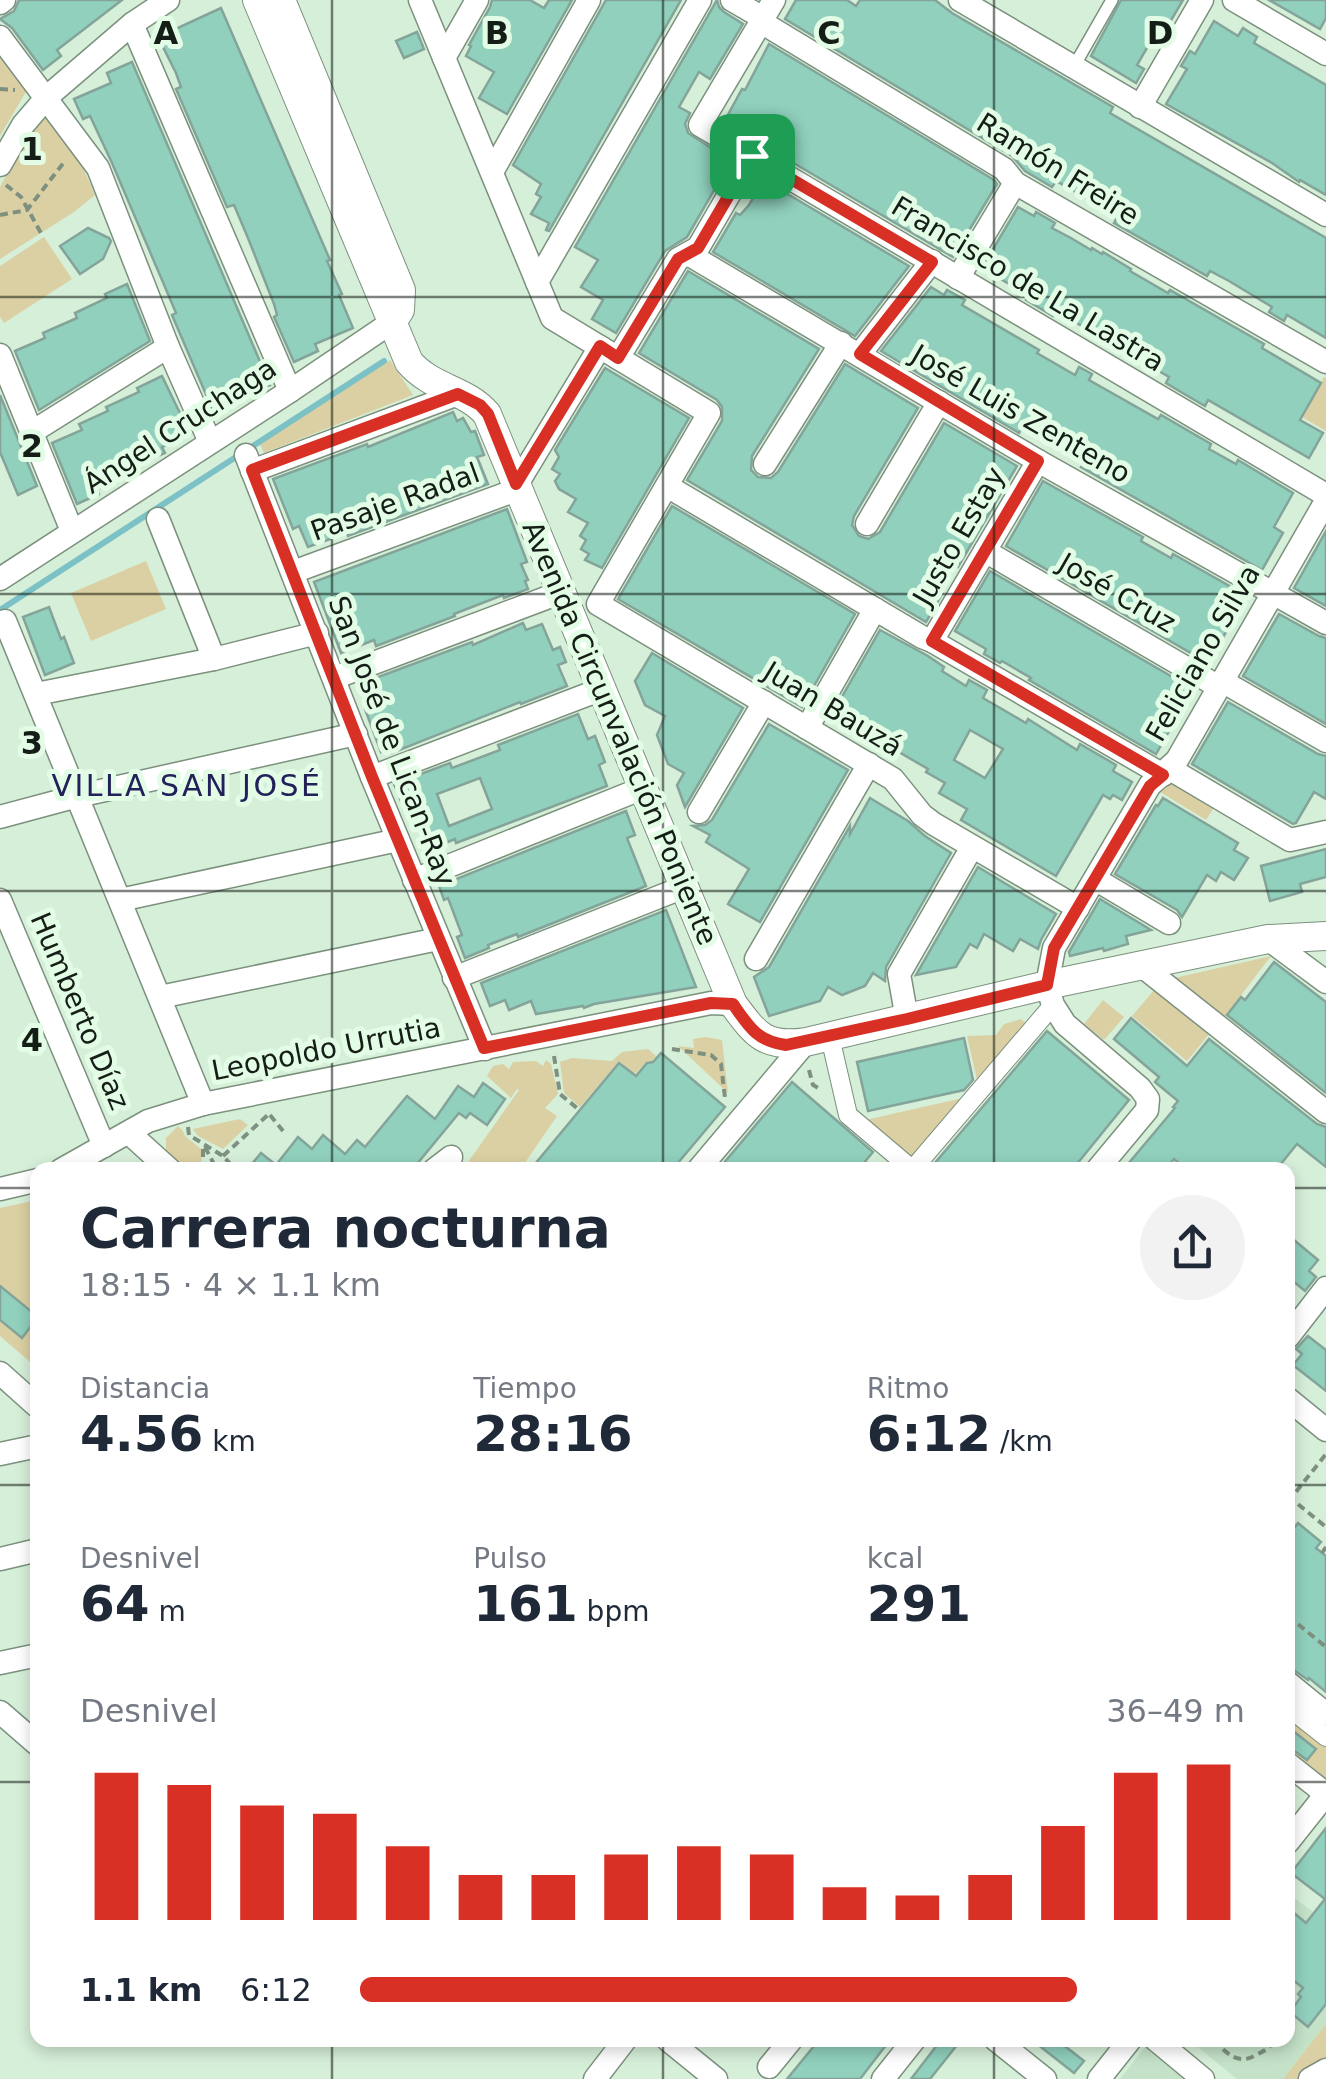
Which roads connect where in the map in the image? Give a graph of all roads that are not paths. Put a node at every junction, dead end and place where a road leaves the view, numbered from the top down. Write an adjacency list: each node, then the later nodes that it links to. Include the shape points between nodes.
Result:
1 (168, 0): 14 (street)
2 (257, 0): 30 (street, Avenida Circunvalación Poniente)
3 (281, 0): 30 (street, Avenida Circunvalación Poniente, via 402,290)
4 (420, 0): 17 (street)
5 (476, 0): 17 (street)
6 (589, 0): 23 (street)
7 (700, 0): 29 (street)
8 (732, 0): 13 (street, Ramón Freire)
9 (1112, 0): 18 (lane)
10 (1202, 0): 20 (street)
11 (1234, 0): 16 (street)
12 (965, 1): 18 (street)
13 (766, 13): 21 (street, Francisco de La Lastra, via 700,125); 24 (street, Ramón Freire, via 1004,168)
14 (132, 24): 19 (street); 36 (street)
15 (0, 37): 19 (street)
16 (1326, 54)
17 (444, 58): 23 (street)
18 (1073, 68): 20 (street)
19 (46, 98): 22 (street); 31 (street, via 98,168)
20 (1140, 107): 25 (street)
21 (752, 156): 26 (street, via 698,248); 27 (street, Francisco de La Lastra)
22 (0, 164)
23 (492, 172): 29 (street)
24 (1015, 183): 28 (street); 35 (street, Ramón Freire)
25 (1326, 216)
26 (688, 254): 32 (street, José Luis Zenteno); 33 (street)
27 (932, 262): 28 (street, Francisco de La Lastra); 32 (street)
28 (958, 278): 45 (street, Francisco de La Lastra)
29 (538, 282): 33 (street, via 552,318)
30 (392, 322): 36 (street, Ángel Cruchaga); 37 (street, Avenida Circunvalación Poniente, via 408,362)
31 (168, 347): 39 (street); 40 (street)
32 (851, 349): 38 (street, José Luis Zenteno); 42 (street)
33 (609, 352): 43 (street); 44 (street, via 709,414)
34 (0, 355): 39 (street)
35 (1326, 362)
36 (290, 391): 40 (street, Ángel Cruchaga)
37 (458, 394): 43 (street, Avenida Circunvalación Poniente, via 488,414); 50 (street, San José de Lican-Ray, via 249,463)
38 (940, 402): 41 (street, José Luis Zenteno); 47 (street)
39 (32, 432): 48 (street)
40 (210, 442): 48 (street, Ángel Cruchaga)
41 (1038, 461): 49 (street, Justo Estay); 52 (street, José Luis Zenteno)
42 (765, 464)
43 (518, 486): 50 (street, Pasaje Radal); 54 (street, Avenida Circunvalación Poniente)
44 (667, 486): 53 (street); 55 (street)
45 (1326, 498): 52 (street, Feliciano Silva)
46 (158, 518): 60 (street)
47 (867, 524)
48 (72, 531): 51 (street, Ángel Cruchaga)
49 (985, 551): 59 (street, Justo Estay); 62 (street, José Cruz)
50 (293, 572): 58 (street, San José de Lican-Ray)
51 (0, 579)
52 (1273, 593): 57 (street, José Luis Zenteno); 62 (street, Feliciano Silva)
53 (598, 604): 54 (street); 65 (street, Juan Bauzá)
54 (567, 605): 61 (street); 63 (street, Avenida Circunvalación Poniente)
55 (874, 609): 59 (street); 66 (street)
56 (5, 621): 64 (street)
57 (1326, 624)
58 (317, 633): 60 (street); 61 (street, San José de Lican-Ray)
59 (932, 641): 70 (street)
60 (214, 659): 64 (street)
61 (334, 678): 67 (street, San José de Lican-Ray)
62 (1221, 684): 68 (street, José Cruz); 70 (street, Feliciano Silva)
63 (602, 689): 71 (street); 72 (street, Avenida Circunvalación Poniente)
64 (36, 694): 73 (street)
65 (764, 702): 66 (street, Juan Bauzá); 74 (street)
66 (807, 728): 69 (street, Juan Bauzá)
67 (356, 734): 71 (street, San José de Lican-Ray); 73 (street)
68 (1326, 741)
69 (869, 764): 78 (street, Juan Bauzá, via 893,779 922,815); 89 (street)
70 (1166, 772): 76 (street, via 1290,840); 79 (street, Feliciano Silva, via 1150,786)
71 (372, 777): 77 (street, San José de Lican-Ray)
72 (643, 788): 80 (street); 81 (street, Avenida Circunvalación Poniente)
73 (78, 796): 75 (street); 83 (street)
74 (699, 812)
75 (0, 817)
76 (1326, 832)
77 (398, 840): 80 (street, San José de Lican-Ray); 83 (street)
78 (972, 847): 84 (street, Juan Bauzá); 96 (street, via 899,974)
79 (1095, 879): 84 (street, Feliciano Silva); 85 (street)
80 (414, 880): 88 (street, San José de Lican-Ray)
81 (684, 887): 91 (street); 95 (street, Avenida Circunvalación Poniente)
82 (0, 900): 102 (street, Humberto Díaz)
83 (120, 900): 94 (street)
84 (1078, 908): 93 (street, Feliciano Silva, via 1054,948)
85 (1169, 923)
86 (1326, 936): 87 (street)
87 (1268, 938): 90 (street); 92 (street)
88 (438, 939): 91 (street, San José de Lican-Ray); 94 (street)
89 (756, 959)
90 (1137, 966): 93 (street); 100 (street)
91 (454, 978): 98 (street, San José de Lican-Ray)
92 (1326, 982)
93 (1050, 995): 96 (street); 107 (street); 108 (street, via 1065,1024 1148,1098 1148,1110)
94 (160, 997): 99 (street)
95 (733, 1004): 97 (street, Avenida Circunvalación Poniente, via 772,1043); 98 (street, Leopoldo Urrutia)
96 (907, 1019): 97 (street)
97 (808, 1041): 105 (street); 106 (street, via 848,1115)
98 (484, 1048): 99 (street, Leopoldo Urrutia)
99 (203, 1104): 101 (street, Leopoldo Urrutia)
100 (1324, 1107)
101 (128, 1133): 102 (street, Leopoldo Urrutia); 104 (street)
102 (104, 1146): 103 (street, Leopoldo Urrutia)
103 (75, 1162)
104 (161, 1162)
105 (705, 1162)
106 (898, 1162)
107 (907, 1162)
108 (1110, 1162)
109 (30, 1182): 110 (street)
110 (0, 1189)
111 (1326, 1288): 112 (street)
112 (1295, 1328)
113 (0, 1373): 114 (street)
114 (30, 1400)
115 (1295, 1406): 116 (street)
116 (1326, 1430)
117 (30, 1448): 118 (street)
118 (0, 1454)
119 (30, 1552): 120 (street)
120 (0, 1559)
121 (30, 1656): 122 (street)
122 (0, 1663)
123 (1295, 1689): 126 (street)
124 (0, 1712): 128 (street)
125 (1295, 1713): 127 (street)
126 (1326, 1714)
127 (1326, 1737)
128 (30, 1738)
129 (1295, 1770): 130 (street)
130 (1326, 1794): 131 (street)
131 (1295, 1833)
132 (619, 2047): 141 (street)
133 (677, 2047): 142 (street)
134 (785, 2047): 139 (street)
135 (909, 2047): 143 (street)
136 (1005, 2047): 144 (street)
137 (1124, 2047): 145 (street)
138 (1164, 2047): 146 (street)
139 (769, 2067)
140 (1326, 2070): 147 (street)
141 (594, 2079)
142 (716, 2079)
143 (884, 2079)
144 (1045, 2079)
145 (1099, 2079)
146 (1203, 2079)
147 (1310, 2079)

